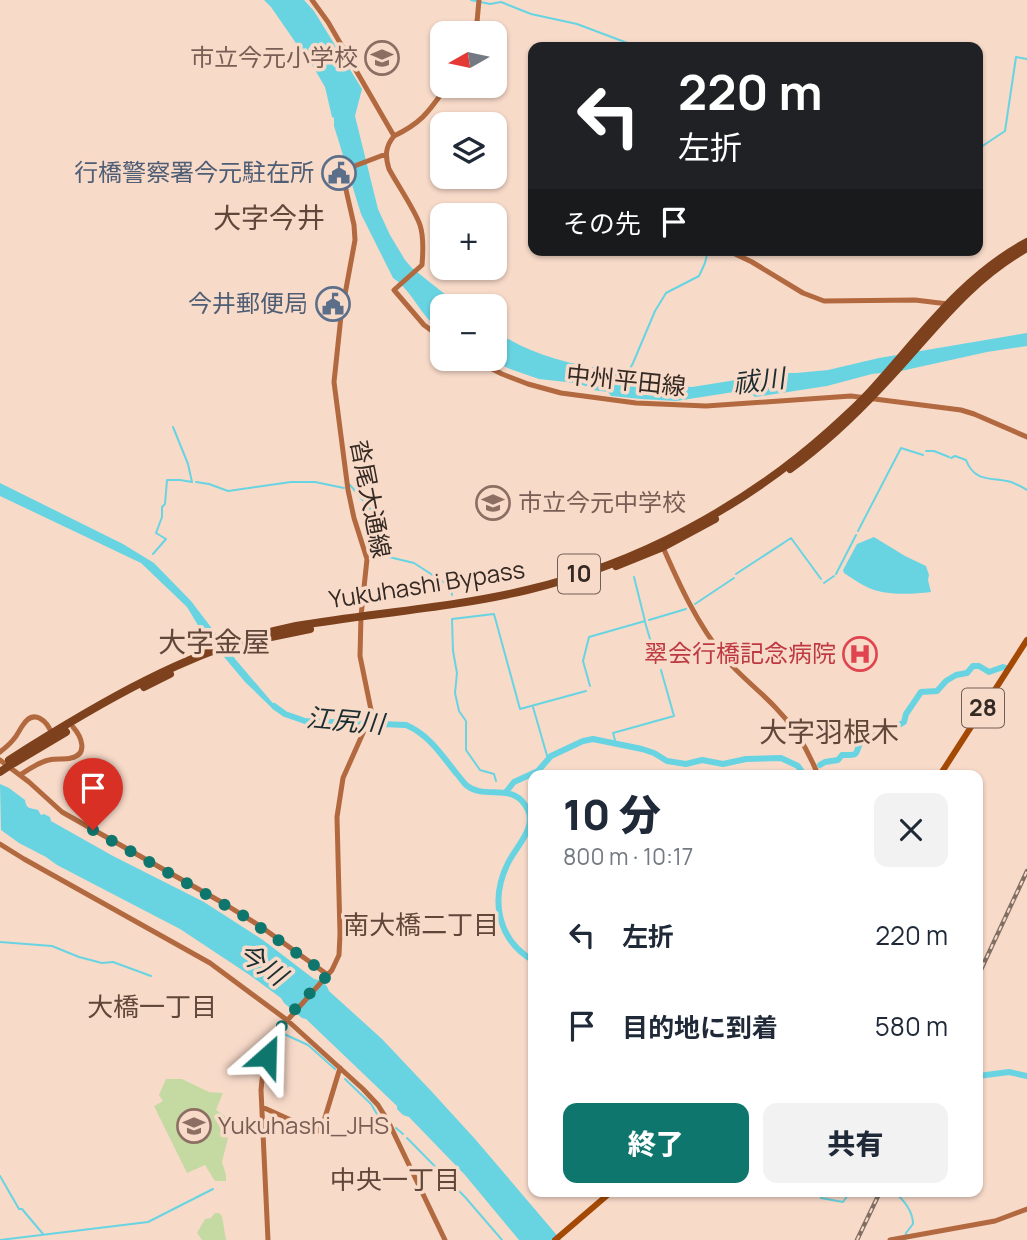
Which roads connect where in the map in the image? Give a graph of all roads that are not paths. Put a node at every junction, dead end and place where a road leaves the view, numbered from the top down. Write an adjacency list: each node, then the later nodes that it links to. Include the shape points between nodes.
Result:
1 (312, 0): 5 (main road)
2 (478, 2): 3 (main road)
3 (477, 21)
4 (438, 98): 5 (main road, via 422,120)
5 (394, 136): 6 (main road)
6 (386, 154): 11 (main road, via 421,232 422,265 394,290); 16 (main road, 沓尾大通線, via 345,168 343,175 355,240 334,382 352,513 367,555)
7 (1027, 242): 10 (highway, Yukuhashi Bypass / 10, via 979,274)
8 (1027, 248): 10 (highway, Yukuhashi Bypass / 10)
9 (739, 256): 10 (main road, via 824,300)
10 (951, 304): 13 (highway, Yukuhashi Bypass / 10)
11 (430, 330)
12 (496, 371): 13 (main road, 中州平田線, via 561,393 636,403 706,406)
13 (868, 397): 14 (main road, 中州平田線, via 961,410); 15 (highway, Yukuhashi Bypass / 10, via 758,487)
14 (1027, 437)
15 (662, 544): 16 (highway, Yukuhashi Bypass / 10, via 529,589); 24 (main road, via 710,639 789,723)
16 (361, 619): 18 (highway, Yukuhashi Bypass / 10, via 278,630); 29 (main road, 沓尾大通線, via 360,656 371,706 339,797 340,947)
17 (1027, 640): 25 (main road, 28)
18 (214, 653): 19 (highway, Yukuhashi Bypass / 10); 20 (highway, Yukuhashi Bypass / 10, via 155,675)
19 (73, 727): 22 (highway, Yukuhashi Bypass / 10); 27 (main road, via 82,741 78,755 43,762)
20 (52, 734): 21 (main road, via 44,720 32,718); 22 (highway, Yukuhashi Bypass / 10)
21 (0, 752)
22 (7, 761): 23 (highway, Yukuhashi Bypass / 10, bridge); 26 (highway, Yukuhashi Bypass / 10, bridge); 27 (main road)
23 (0, 766)
24 (816, 770)
25 (943, 770)
26 (0, 772)
27 (20, 775): 29 (main road, via 62,812 241,914)
28 (0, 844): 30 (main road, via 193,952)
29 (326, 977): 30 (main road, 沓尾大通線)
30 (288, 1018): 31 (main road); 32 (main road, 沓尾大通線, via 267,1056)
31 (340, 1068): 32 (main road, via 319,1131); 36 (main road, via 382,1111)
32 (262, 1107): 35 (main road, 沓尾大通線)
33 (605, 1197): 37 (main road)
34 (1027, 1209): 38 (main road, via 995,1221)
35 (268, 1240)
36 (445, 1240)
37 (555, 1240)
38 (890, 1240)

